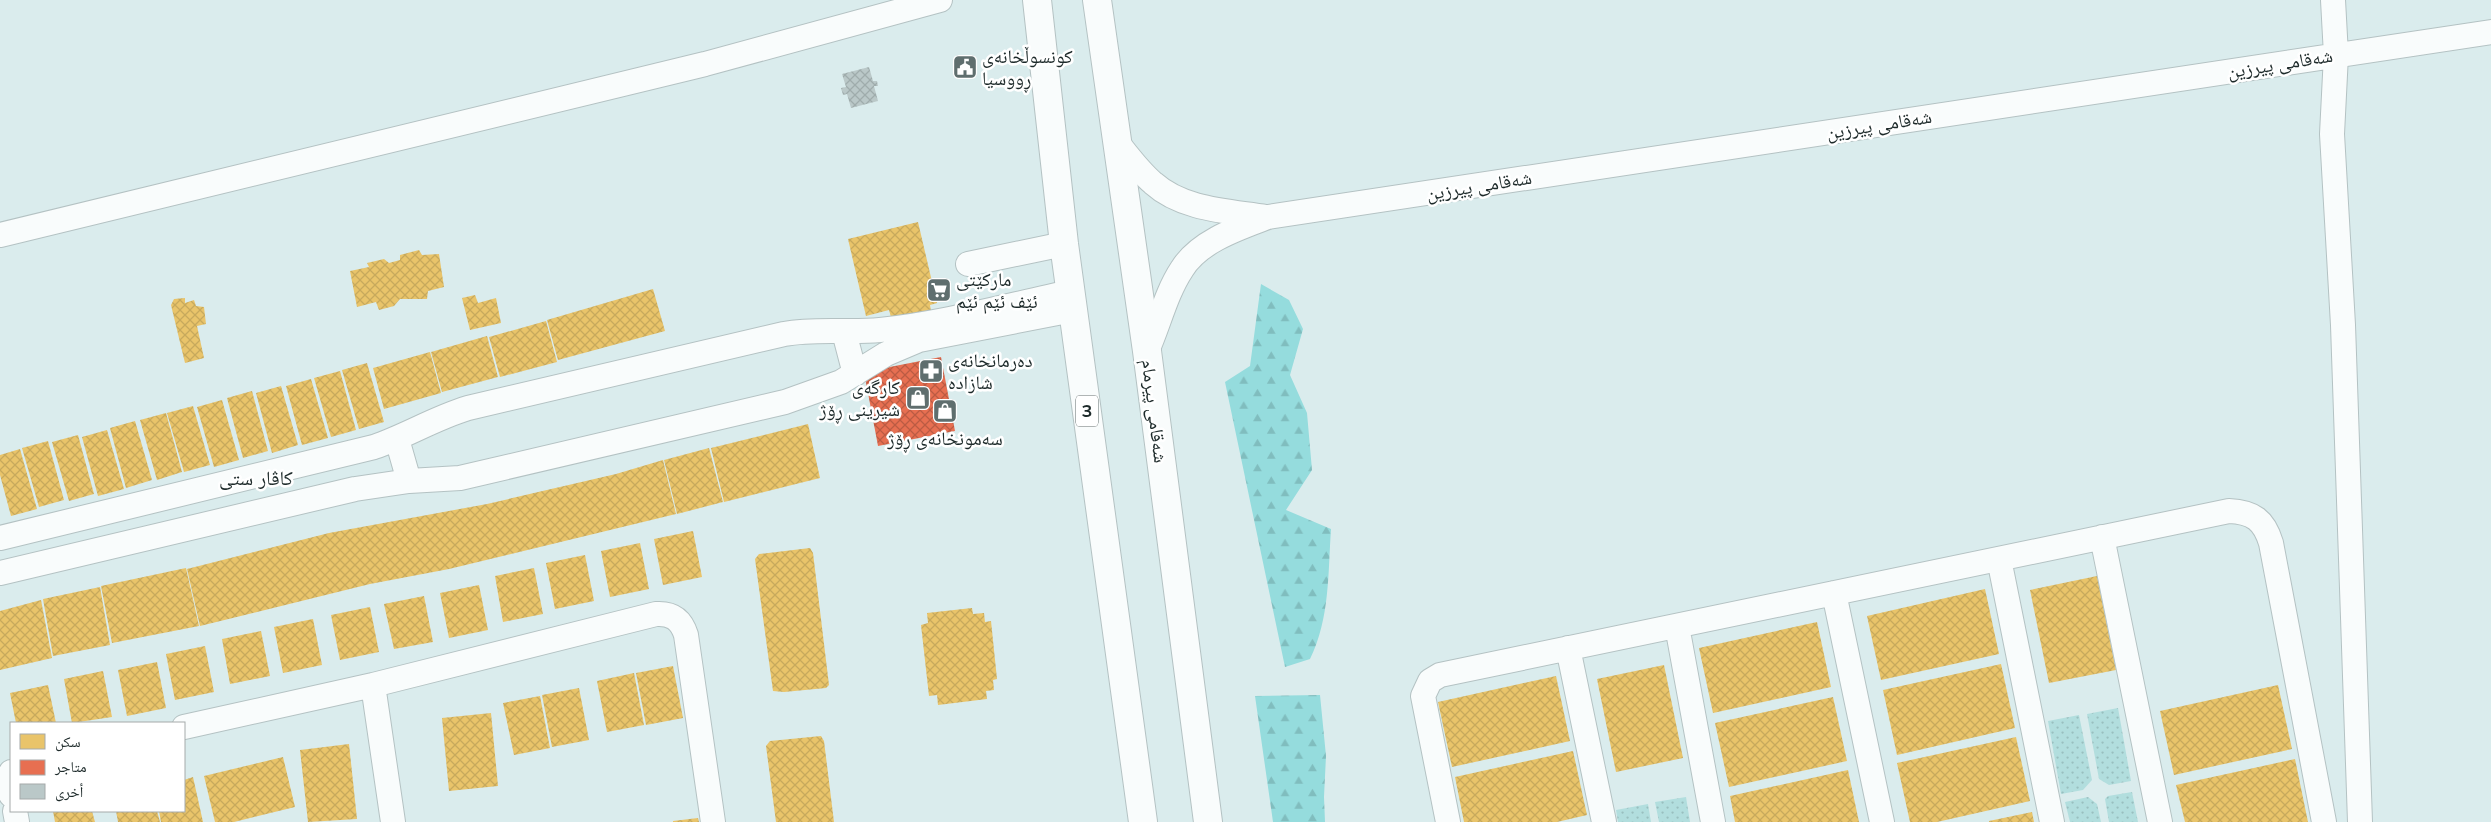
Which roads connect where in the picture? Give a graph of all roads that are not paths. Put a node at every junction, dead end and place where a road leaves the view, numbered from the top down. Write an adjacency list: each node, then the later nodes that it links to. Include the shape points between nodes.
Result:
1 (940, 0): 9 (street, via 705,64)
2 (1037, 0): 10 (highway, 3)
3 (1096, 0): 7 (highway, شەقامی پیرمام)
4 (2333, 0): 6 (street)
5 (2491, 32): 6 (street, شەقامی پیرزین)
6 (2336, 55): 8 (street, شەقامی پیرزین); 41 (street, via 2332,134 2343,325)
7 (1117, 142): 8 (street, via 1153,184 1177,198 1203,208); 15 (highway, شەقامی پیرمام)
8 (1268, 217): 15 (street, via 1214,241 1183,267)
9 (0, 234)
10 (1064, 244): 11 (street); 12 (highway, 3)
11 (968, 264)
12 (1072, 302): 14 (street); 32 (highway, 3)
13 (844, 332): 14 (street); 16 (street); 17 (street, via 810,330 784,334 468,408 438,418)
14 (901, 337): 16 (street, via 886,354)
15 (1147, 351): 33 (highway, شەقامی پیرمام)
16 (855, 374): 18 (street, via 820,391 785,402 460,478)
17 (397, 439): 18 (street); 20 (street)
18 (409, 481): 22 (street, via 355,489)
19 (2102, 537): 21 (street); 39 (street); 40 (street, via 2229,511 2245,512 2258,519 2266,529)
20 (0, 538)
21 (1999, 559): 23 (street); 38 (street)
22 (0, 573)
23 (1834, 593): 24 (street); 37 (street)
24 (1677, 626): 25 (street); 36 (street)
25 (1568, 648): 34 (street, via 1440,674 1426,685 1423,702); 35 (street)
26 (373, 685): 27 (street); 30 (street); 31 (street, via 656,614 669,615 680,622 686,635)
27 (185, 727)
28 (10, 775): 29 (street)
29 (10, 791)
30 (393, 822)
31 (713, 822)
32 (1143, 822)
33 (1208, 822)
34 (1448, 822)
35 (1604, 822)
36 (1713, 822)
37 (1882, 822)
38 (2052, 822)
39 (2160, 822)
40 (2324, 822)
41 (2360, 822)

